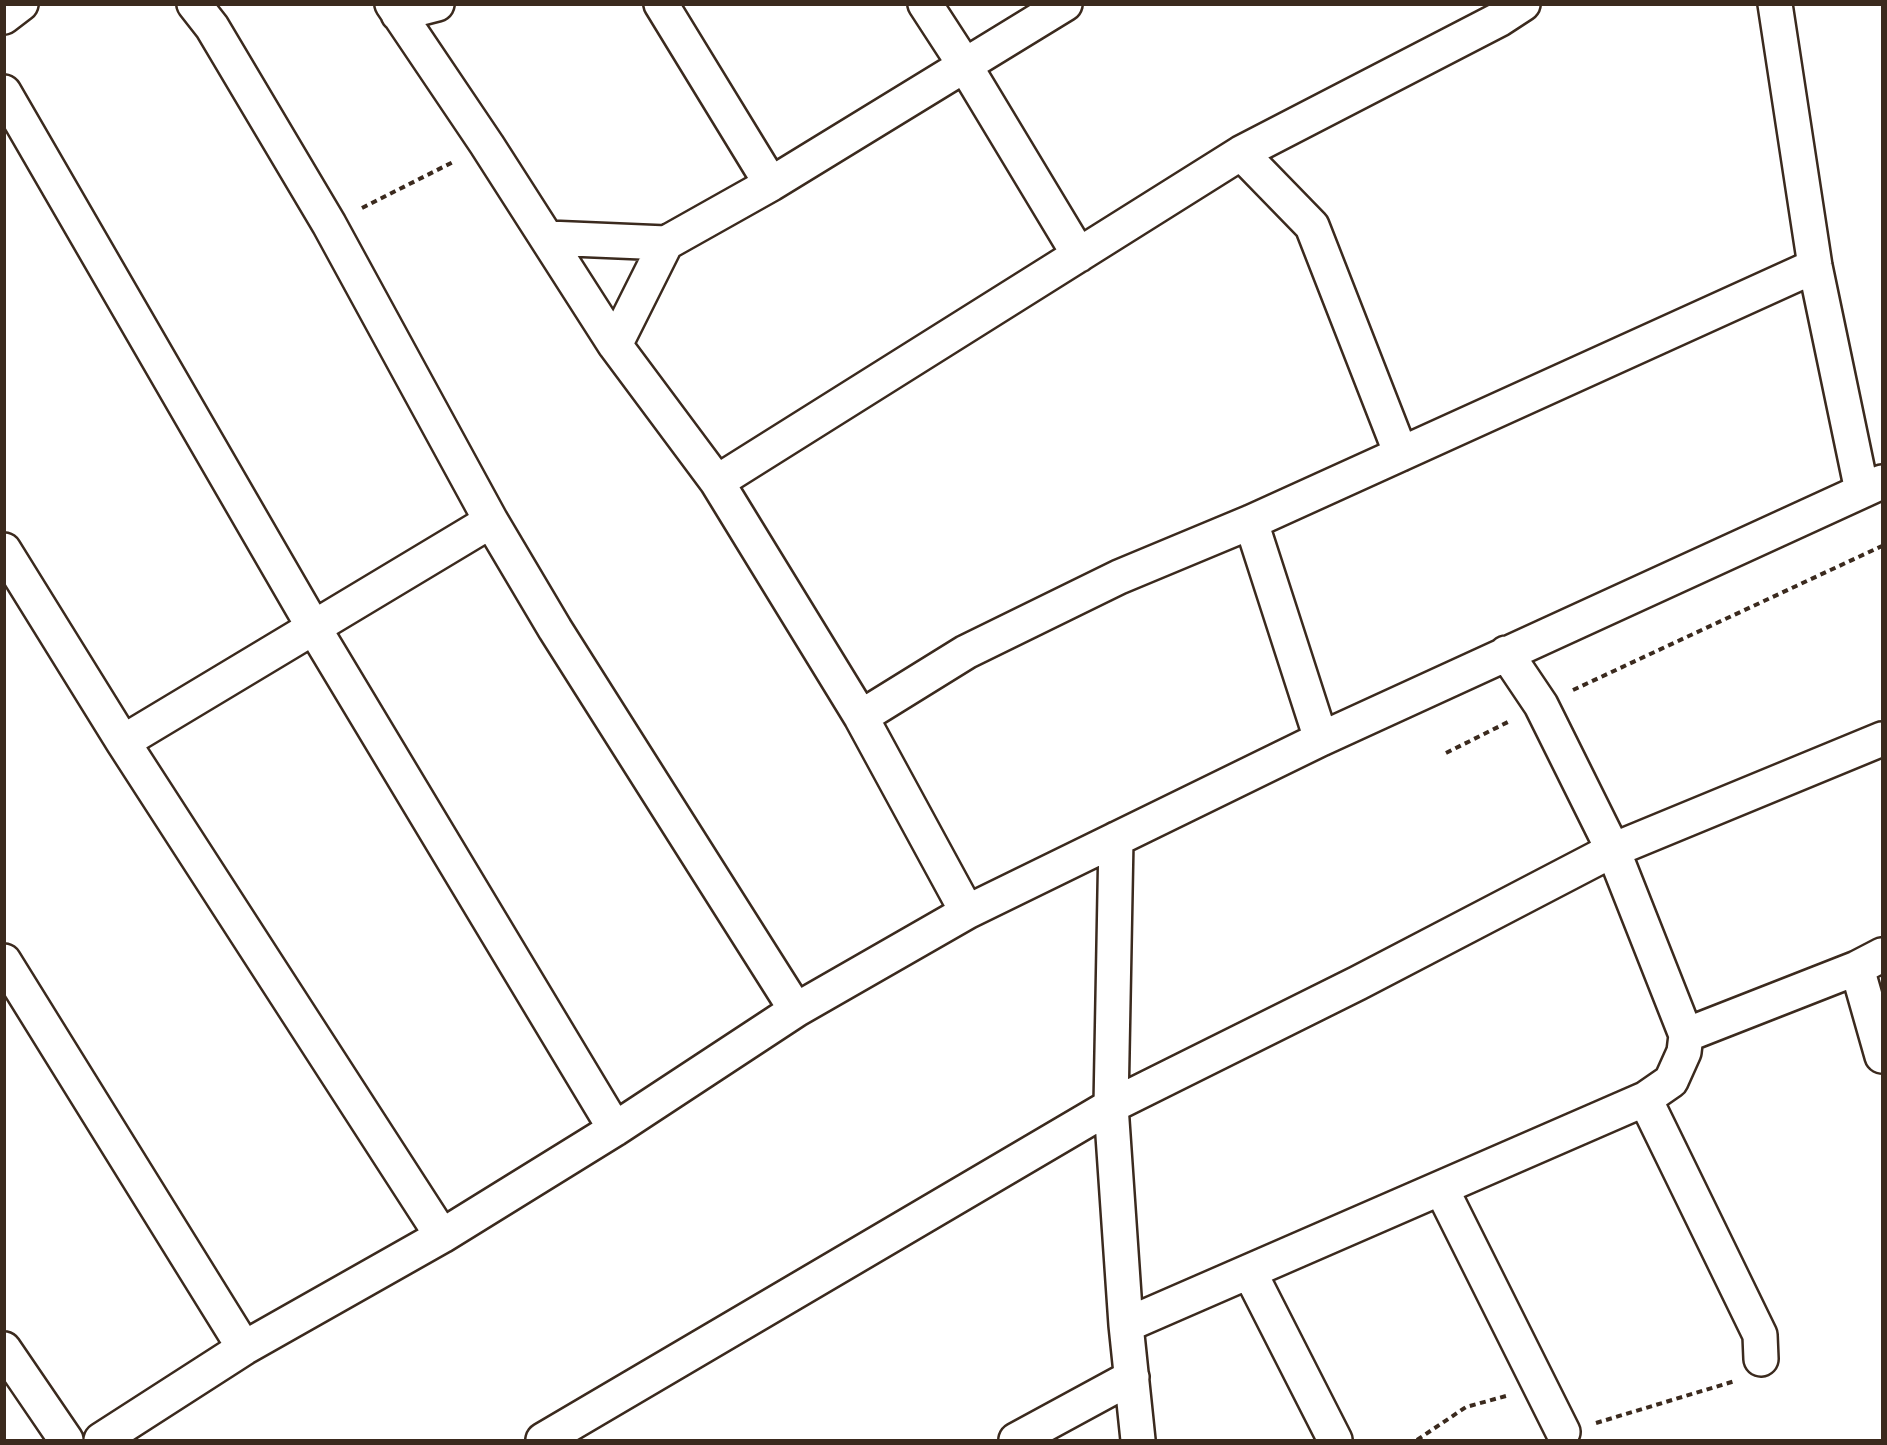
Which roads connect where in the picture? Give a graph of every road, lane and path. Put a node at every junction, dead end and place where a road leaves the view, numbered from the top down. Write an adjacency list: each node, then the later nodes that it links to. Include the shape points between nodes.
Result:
1 (21, 4): 10 (street)
2 (194, 4): 16 (street, via 212,27)
3 (437, 4): 9 (street)
4 (661, 4): 15 (street)
5 (925, 4): 11 (street)
6 (1065, 4): 11 (street)
7 (1523, 4): 14 (street, via 1500,20)
8 (1775, 4): 20 (street)
9 (395, 9): 13 (street)
10 (4, 17)
11 (964, 64): 15 (street); 19 (street)
12 (4, 92): 29 (street)
13 (487, 145): 16 (path); 17 (street)
14 (1241, 153): 19 (street); 22 (street, via 1312,226)
15 (771, 184): 18 (street)
16 (329, 224): 25 (street)
17 (548, 238): 18 (street); 21 (street)
18 (666, 243): 21 (street)
19 (1079, 255): 23 (street)
20 (1815, 266): 22 (street); 24 (street)
21 (615, 345): 23 (street)
22 (1401, 454): 26 (street)
23 (717, 482): 32 (street)
24 (1872, 486): 30 (street)
25 (491, 521): 29 (street); 42 (street)
26 (1251, 522): 32 (street, via 1119,577 966,652); 33 (street)
27 (1882, 546): 31 (path)
28 (4, 550): 35 (street)
29 (314, 628): 35 (street); 47 (street)
30 (1506, 653): 31 (street); 33 (street)
31 (1541, 705): 36 (path); 38 (street)
32 (861, 717): 39 (street)
33 (1321, 739): 37 (street)
34 (1882, 739): 38 (street)
35 (123, 742): 49 (street)
36 (1446, 753)
37 (1116, 839): 39 (street); 46 (street)
38 (1612, 850): 43 (street); 46 (street)
39 (967, 912): 42 (street)
40 (4, 961): 52 (street)
41 (1870, 961): 43 (street); 44 (street)
42 (796, 1010): 47 (street)
43 (1686, 1035): 45 (street, via 1671,1082)
44 (1882, 1056)
45 (1645, 1099): 48 (street); 54 (street, via 1760,1335)
46 (1111, 1106): 51 (street); 60 (street)
47 (615, 1129): 49 (street)
48 (1442, 1190): 50 (street); 56 (street)
49 (442, 1236): 52 (street)
50 (1250, 1274): 51 (street); 63 (street)
51 (1126, 1325): 55 (street)
52 (244, 1348): 59 (street)
53 (4, 1349): 58 (street)
54 (1761, 1359): 57 (path, via 1751,1377)
55 (1132, 1377): 61 (street); 62 (street)
56 (1540, 1388): 57 (street); 64 (path, via 1466,1407)
57 (1563, 1432)
58 (66, 1440)
59 (101, 1440)
60 (543, 1440)
61 (1016, 1440)
62 (1138, 1440)
63 (1335, 1440)
64 (1417, 1440)

